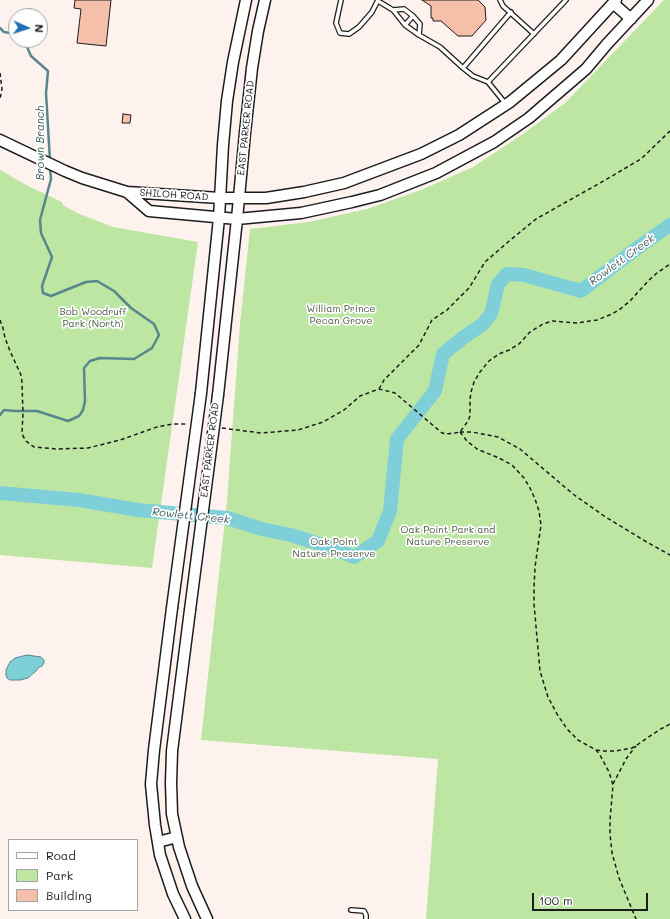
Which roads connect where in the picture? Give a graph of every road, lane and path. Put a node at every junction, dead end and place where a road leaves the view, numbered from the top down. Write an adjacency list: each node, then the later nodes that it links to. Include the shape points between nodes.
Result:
1 (246, 0): 24 (main road, EAST PARKER ROAD, via 227,101)
2 (265, 0): 25 (main road, EAST PARKER ROAD, via 252,68)
3 (341, 0): 4 (lane, via 336,23 340,33 349,34 368,17)
4 (378, 0): 9 (lane)
5 (500, 0): 10 (lane)
6 (566, 0): 14 (lane)
7 (648, 0): 12 (main road, SHILOH ROAD)
8 (613, 1): 12 (main road); 20 (main road, SHILOH ROAD, via 561,60)
9 (393, 10): 11 (lane, via 404,9); 13 (lane)
10 (511, 12): 14 (lane); 16 (lane)
11 (413, 16): 13 (lane); 15 (lane, via 420,24)
12 (631, 19): 27 (main road, SHILOH ROAD, via 586,70 529,118 494,142 436,173 380,195 352,202 301,213)
13 (405, 24): 15 (lane)
14 (534, 34): 18 (lane)
15 (418, 35): 16 (lane, via 440,47)
16 (463, 68): 18 (lane, via 473,76)
17 (0, 73): 19 (path)
18 (488, 82): 20 (lane)
19 (0, 99)
20 (506, 105): 25 (main road, SHILOH ROAD, via 459,135 421,154 344,183 266,198)
21 (670, 131): 30 (path, via 641,159 536,219 485,262 469,288 447,310 432,320 419,344 384,380)
22 (0, 140): 23 (main road, SHILOH ROAD, via 65,172)
23 (127, 192): 24 (main road, SHILOH ROAD); 26 (main road, SHILOH ROAD, via 149,211)
24 (220, 198): 25 (main road, SHILOH ROAD); 26 (main road, EAST PARKER ROAD)
25 (240, 198): 27 (main road, EAST PARKER ROAD)
26 (219, 218): 27 (main road, SHILOH ROAD); 37 (main road, EAST PARKER ROAD, bridge, via 200,393)
27 (238, 219): 39 (main road, EAST PARKER ROAD, bridge)
28 (670, 264): 33 (path, via 612,314 590,321 552,321 543,324 514,347 490,361 474,382 470,416)
29 (0, 320): 32 (path, via 21,375)
30 (379, 389)
31 (410, 405): 33 (path, via 442,433)
32 (23, 414)
33 (460, 432): 34 (path, via 498,437 520,449 573,494 604,516); 38 (path, via 477,449 512,465 533,493 539,511 540,525 534,588 540,671 548,697 561,721 578,740)
34 (670, 555)
35 (670, 724): 36 (path)
36 (637, 745): 38 (path, via 621,750); 40 (path, via 628,755)
37 (154, 750): 39 (main road); 42 (main road, EAST PARKER ROAD, via 152,790)
38 (596, 750): 40 (path, via 607,766)
39 (172, 751): 41 (main road, EAST PARKER ROAD, via 172,814)
40 (612, 785): 47 (path, via 612,853)
41 (177, 837): 42 (main road); 45 (main road, EAST PARKER ROAD, via 192,886)
42 (158, 842): 44 (main road, EAST PARKER ROAD, via 173,894)
43 (351, 910): 46 (lane, via 364,911)
44 (185, 919)
45 (207, 919)
46 (366, 919)
47 (636, 919)

